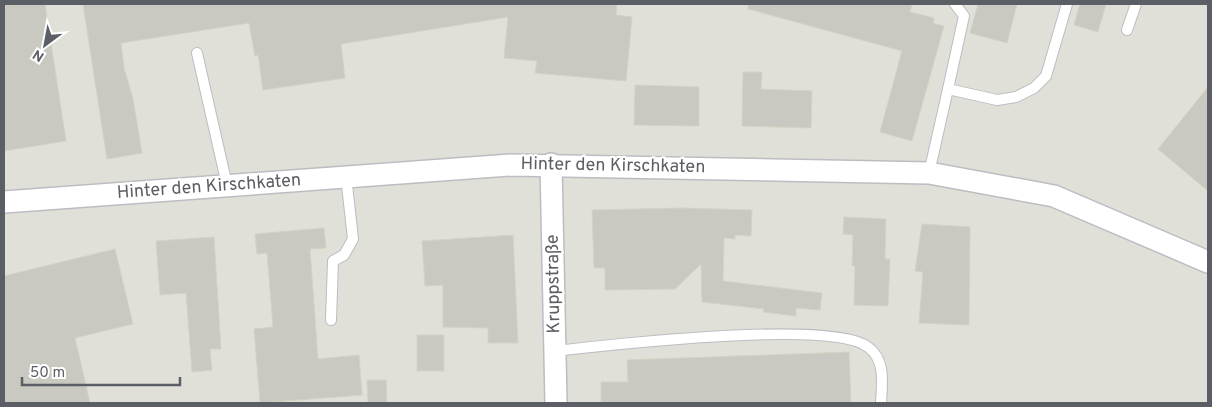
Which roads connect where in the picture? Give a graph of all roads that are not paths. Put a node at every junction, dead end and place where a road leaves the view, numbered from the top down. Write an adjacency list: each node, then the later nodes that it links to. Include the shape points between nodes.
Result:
1 (955, 4): 6 (lane, via 964,16)
2 (1067, 4): 6 (lane, via 1046,76 1034,88 1016,97 998,100)
3 (1136, 4): 4 (lane)
4 (1127, 30)
5 (197, 54): 10 (lane)
6 (948, 89): 8 (lane)
7 (551, 164): 8 (street, Hinter den Kirschkaten); 9 (street, Hinter den Kirschkaten); 14 (street, Kruppstraße)
8 (929, 173): 12 (street, Hinter den Kirschkaten, via 1054,196)
9 (346, 176): 10 (street, Hinter den Kirschkaten); 13 (lane, via 353,239 344,255 333,261)
10 (227, 185): 11 (street, Hinter den Kirschkaten)
11 (4, 202)
12 (1208, 262)
13 (331, 320)
14 (555, 351): 15 (street, Kruppstraße); 16 (lane, via 630,342 798,333 850,338 868,346 879,359)
15 (556, 403)
16 (882, 403)

